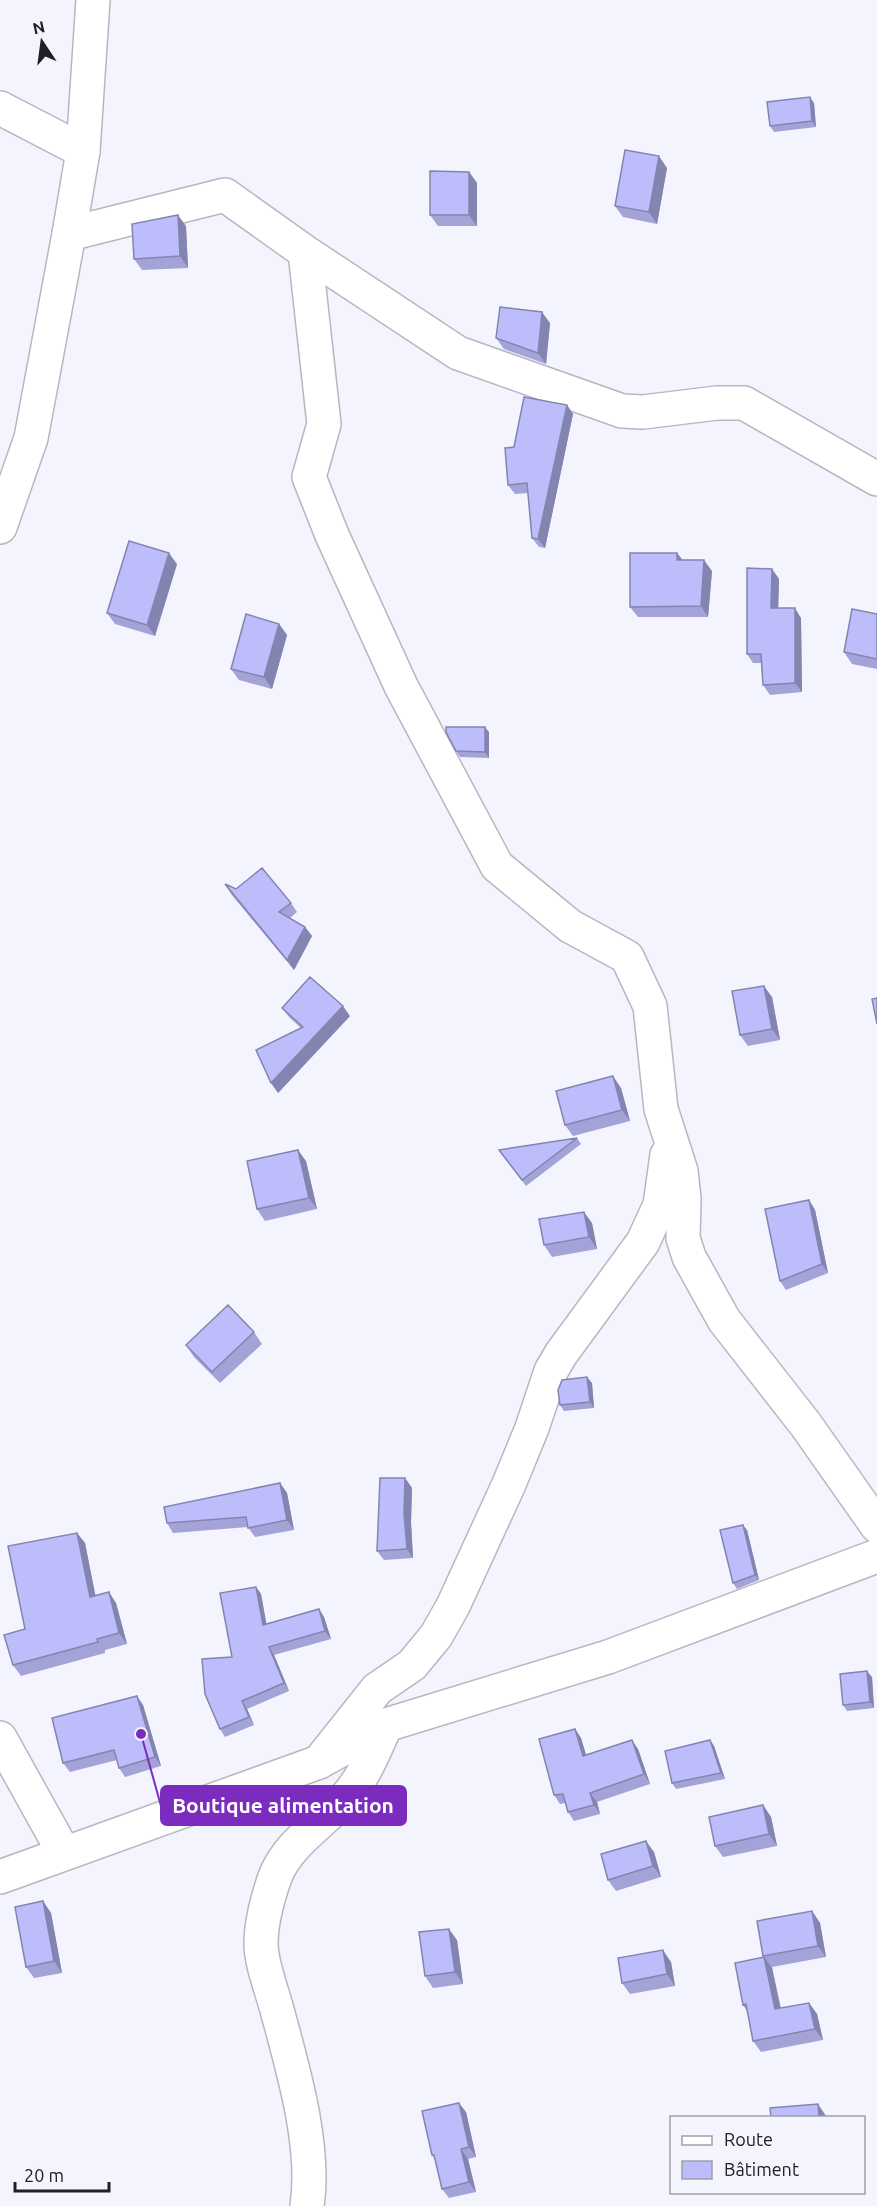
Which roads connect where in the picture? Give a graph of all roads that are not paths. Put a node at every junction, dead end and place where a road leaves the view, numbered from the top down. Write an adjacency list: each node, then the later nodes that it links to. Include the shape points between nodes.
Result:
1 (93, 0): 3 (street)
2 (0, 108): 3 (street)
3 (83, 151): 4 (street)
4 (69, 234): 5 (street, via 225,195); 7 (street, via 31,438)
5 (305, 252): 6 (street, via 458,353 622,411 744,403); 8 (street, via 324,424 309,477 332,534 401,686 497,866 570,926 627,957 650,1006 661,1109)
6 (877, 479)
7 (0, 527)
8 (669, 1137): 9 (street, via 681,1171 683,1238 689,1257 724,1320 806,1425); 13 (street, via 660,1205 630,1263 551,1371 509,1484 453,1606 436,1636 411,1665 377,1689)
9 (877, 1526)
10 (877, 1556): 11 (street, via 608,1657)
11 (386, 1725): 13 (street); 16 (street, via 370,1761 348,1795 285,1858 266,1911 261,1945 292,2065 309,2158)
12 (0, 1738): 14 (street)
13 (319, 1762): 14 (street)
14 (58, 1856): 15 (street)
15 (0, 1877)
16 (308, 2206)

